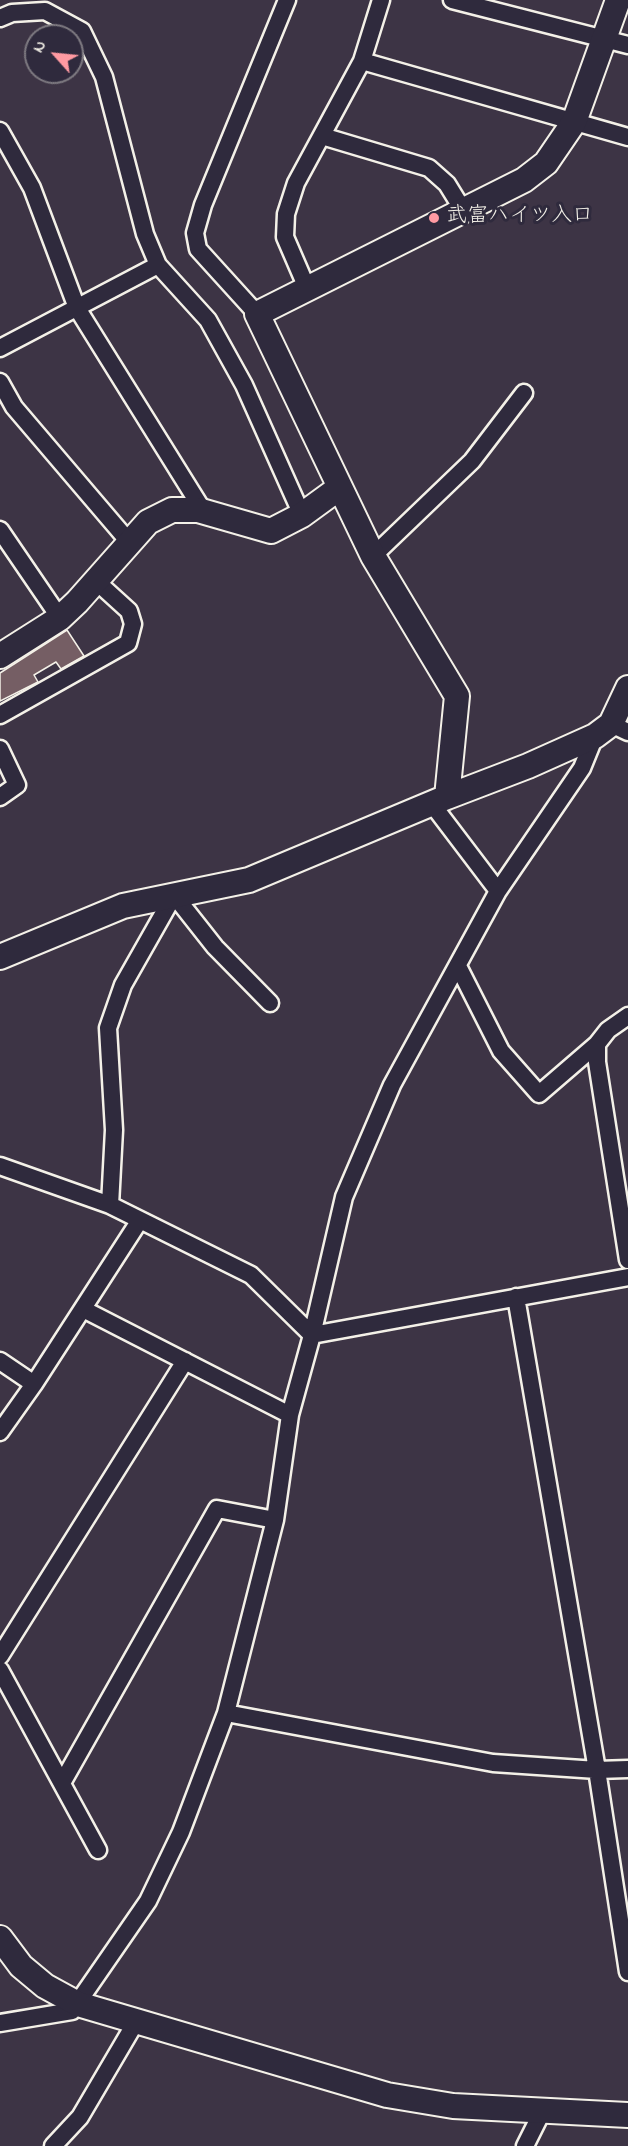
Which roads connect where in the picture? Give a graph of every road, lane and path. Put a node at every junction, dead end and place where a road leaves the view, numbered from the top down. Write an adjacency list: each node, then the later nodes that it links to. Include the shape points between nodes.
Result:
1 (287, 0): 17 (street, via 195,233 198,249)
2 (381, 0): 8 (street)
3 (618, 0): 6 (street)
4 (462, 1): 6 (street)
5 (0, 18): 14 (street, via 45,10 82,32 104,77 145,234)
6 (604, 39): 7 (street); 9 (street)
7 (628, 45)
8 (362, 61): 9 (street); 11 (street)
9 (574, 122): 12 (street); 13 (street, via 546,163 524,180)
10 (0, 130): 16 (street, via 32,188)
11 (322, 136): 13 (street, via 429,168 447,183); 15 (street, via 296,183 286,214 285,237)
12 (628, 137)
13 (463, 210): 15 (street)
14 (158, 265): 16 (street); 23 (street, via 208,320 244,385)
15 (307, 288): 17 (street)
16 (77, 308): 18 (street); 22 (street)
17 (257, 314): 21 (street)
18 (0, 348)
19 (0, 382): 25 (street, via 14,407)
20 (524, 393): 26 (street, via 472,461)
21 (339, 488): 23 (street); 26 (street)
22 (204, 512): 23 (street, via 271,531); 25 (street, via 172,510 148,522)
23 (302, 515)
24 (0, 530): 28 (street)
25 (130, 543): 27 (street)
26 (373, 556): 35 (street, via 457,696)
27 (96, 581): 28 (street); 31 (street, via 129,611 133,624 128,643)
28 (60, 618): 29 (street)
29 (0, 656)
30 (628, 688): 32 (street)
31 (0, 716)
32 (611, 731): 35 (street); 36 (street)
33 (0, 749): 34 (street, via 17,785)
34 (0, 797)
35 (440, 801): 36 (street); 37 (street, via 249,880)
36 (498, 891): 39 (street)
37 (174, 895): 38 (street, via 123,906); 40 (street, via 215,947); 44 (street, via 123,985 108,1028 114,1130)
38 (0, 957)
39 (458, 966): 42 (street, via 501,1051 539,1094); 50 (street, via 392,1085 344,1197)
40 (270, 1003)
41 (628, 1016): 42 (street, via 608,1030)
42 (597, 1044): 46 (street)
43 (0, 1166): 44 (street)
44 (110, 1205): 45 (street)
45 (140, 1220): 49 (street); 50 (street, via 251,1275)
46 (628, 1260)
47 (628, 1277): 48 (street)
48 (516, 1297): 50 (street); 61 (street)
49 (83, 1309): 52 (street); 53 (street)
50 (312, 1335): 54 (street)
51 (0, 1361): 53 (street)
52 (185, 1361): 54 (street); 57 (street)
53 (34, 1384): 55 (street)
54 (290, 1415): 56 (street)
55 (0, 1432)
56 (275, 1520): 59 (street); 62 (street, via 217,1509)
57 (0, 1656)
58 (0, 1670): 62 (street)
59 (226, 1713): 61 (street, via 493,1763); 66 (street, via 181,1832 148,1901)
60 (628, 1769): 61 (street)
61 (597, 1770): 65 (street)
62 (62, 1783): 63 (street)
63 (98, 1850)
64 (0, 1938): 66 (street, via 21,1966 45,1986)
65 (628, 1972)
66 (78, 2004): 67 (street); 68 (street, via 72,2011)
67 (137, 2020): 69 (street, via 387,2095 453,2106); 71 (street, via 80,2116)
68 (0, 2023)
69 (542, 2112): 70 (street); 72 (street)
70 (628, 2115)
71 (53, 2146)
72 (525, 2146)

